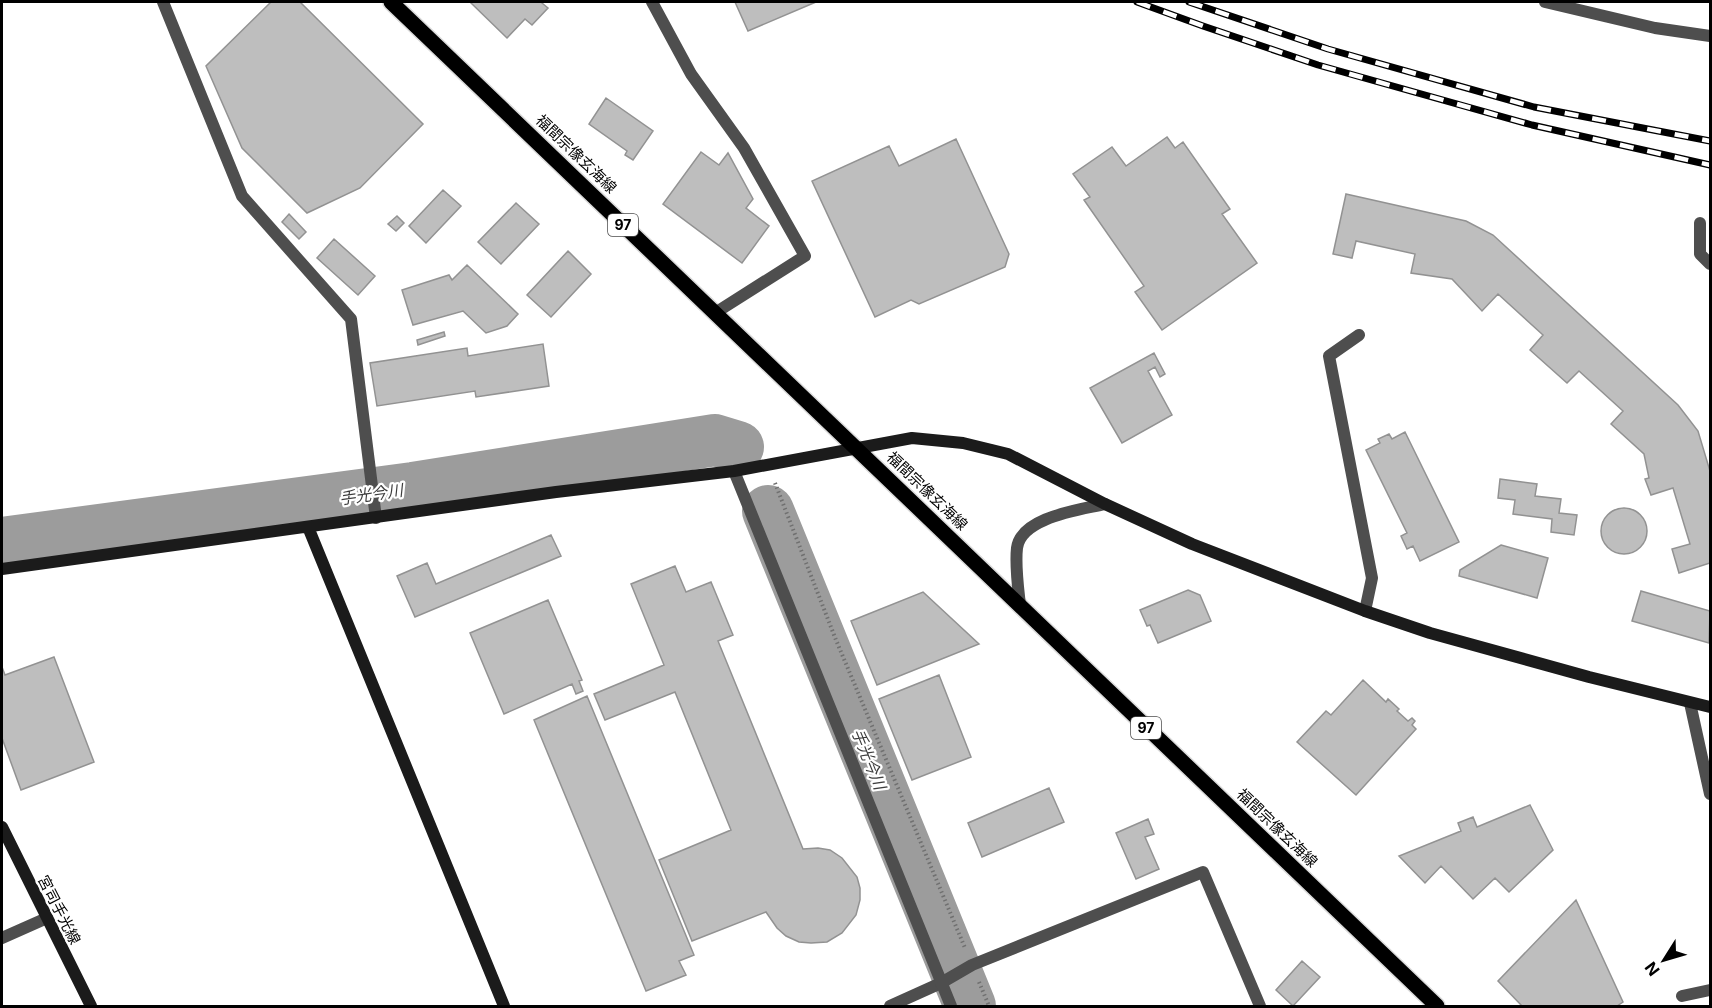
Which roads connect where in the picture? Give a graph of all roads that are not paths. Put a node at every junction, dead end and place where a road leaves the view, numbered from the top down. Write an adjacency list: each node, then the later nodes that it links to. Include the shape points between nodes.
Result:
1 (163, 2): 13 (street, via 242,196 351,319)
2 (391, 2): 8 (main road, 福間宗像玄海線 / 97)
3 (652, 2): 8 (street, via 692,74 744,148 805,256)
4 (1545, 2): 5 (street)
5 (1710, 36)
6 (1700, 223): 7 (street, via 1700,254)
7 (1710, 264)
8 (715, 313): 10 (main road, 福間宗像玄海線 / 97)
9 (1359, 335): 17 (street, via 1329,356 1372,578)
10 (857, 448): 11 (street); 12 (street, via 912,438 963,443 1008,454); 16 (main road, 福間宗像玄海線 / 97)
11 (734, 471): 13 (street); 24 (street)
12 (1105, 504): 16 (street, via 1056,516 1025,532 1017,546); 17 (street, via 1192,544)
13 (376, 518): 14 (street)
14 (308, 527): 15 (street); 28 (street)
15 (2, 569)
16 (1020, 605): 32 (main road, 福間宗像玄海線 / 97)
17 (1365, 611): 18 (street, via 1430,633)
18 (1690, 703): 19 (street); 20 (street)
19 (1710, 707)
20 (1710, 794)
21 (2, 827): 22 (street, 宮司手光線)
22 (47, 918): 23 (street); 27 (street, 宮司手光線)
23 (2, 938)
24 (946, 981): 29 (street); 30 (street); 31 (street, via 970,967 1203,872)
25 (1710, 990): 26 (street)
26 (1683, 996)
27 (91, 1006)
28 (504, 1006)
29 (890, 1006)
30 (951, 1006)
31 (1260, 1006)
32 (1437, 1006)

